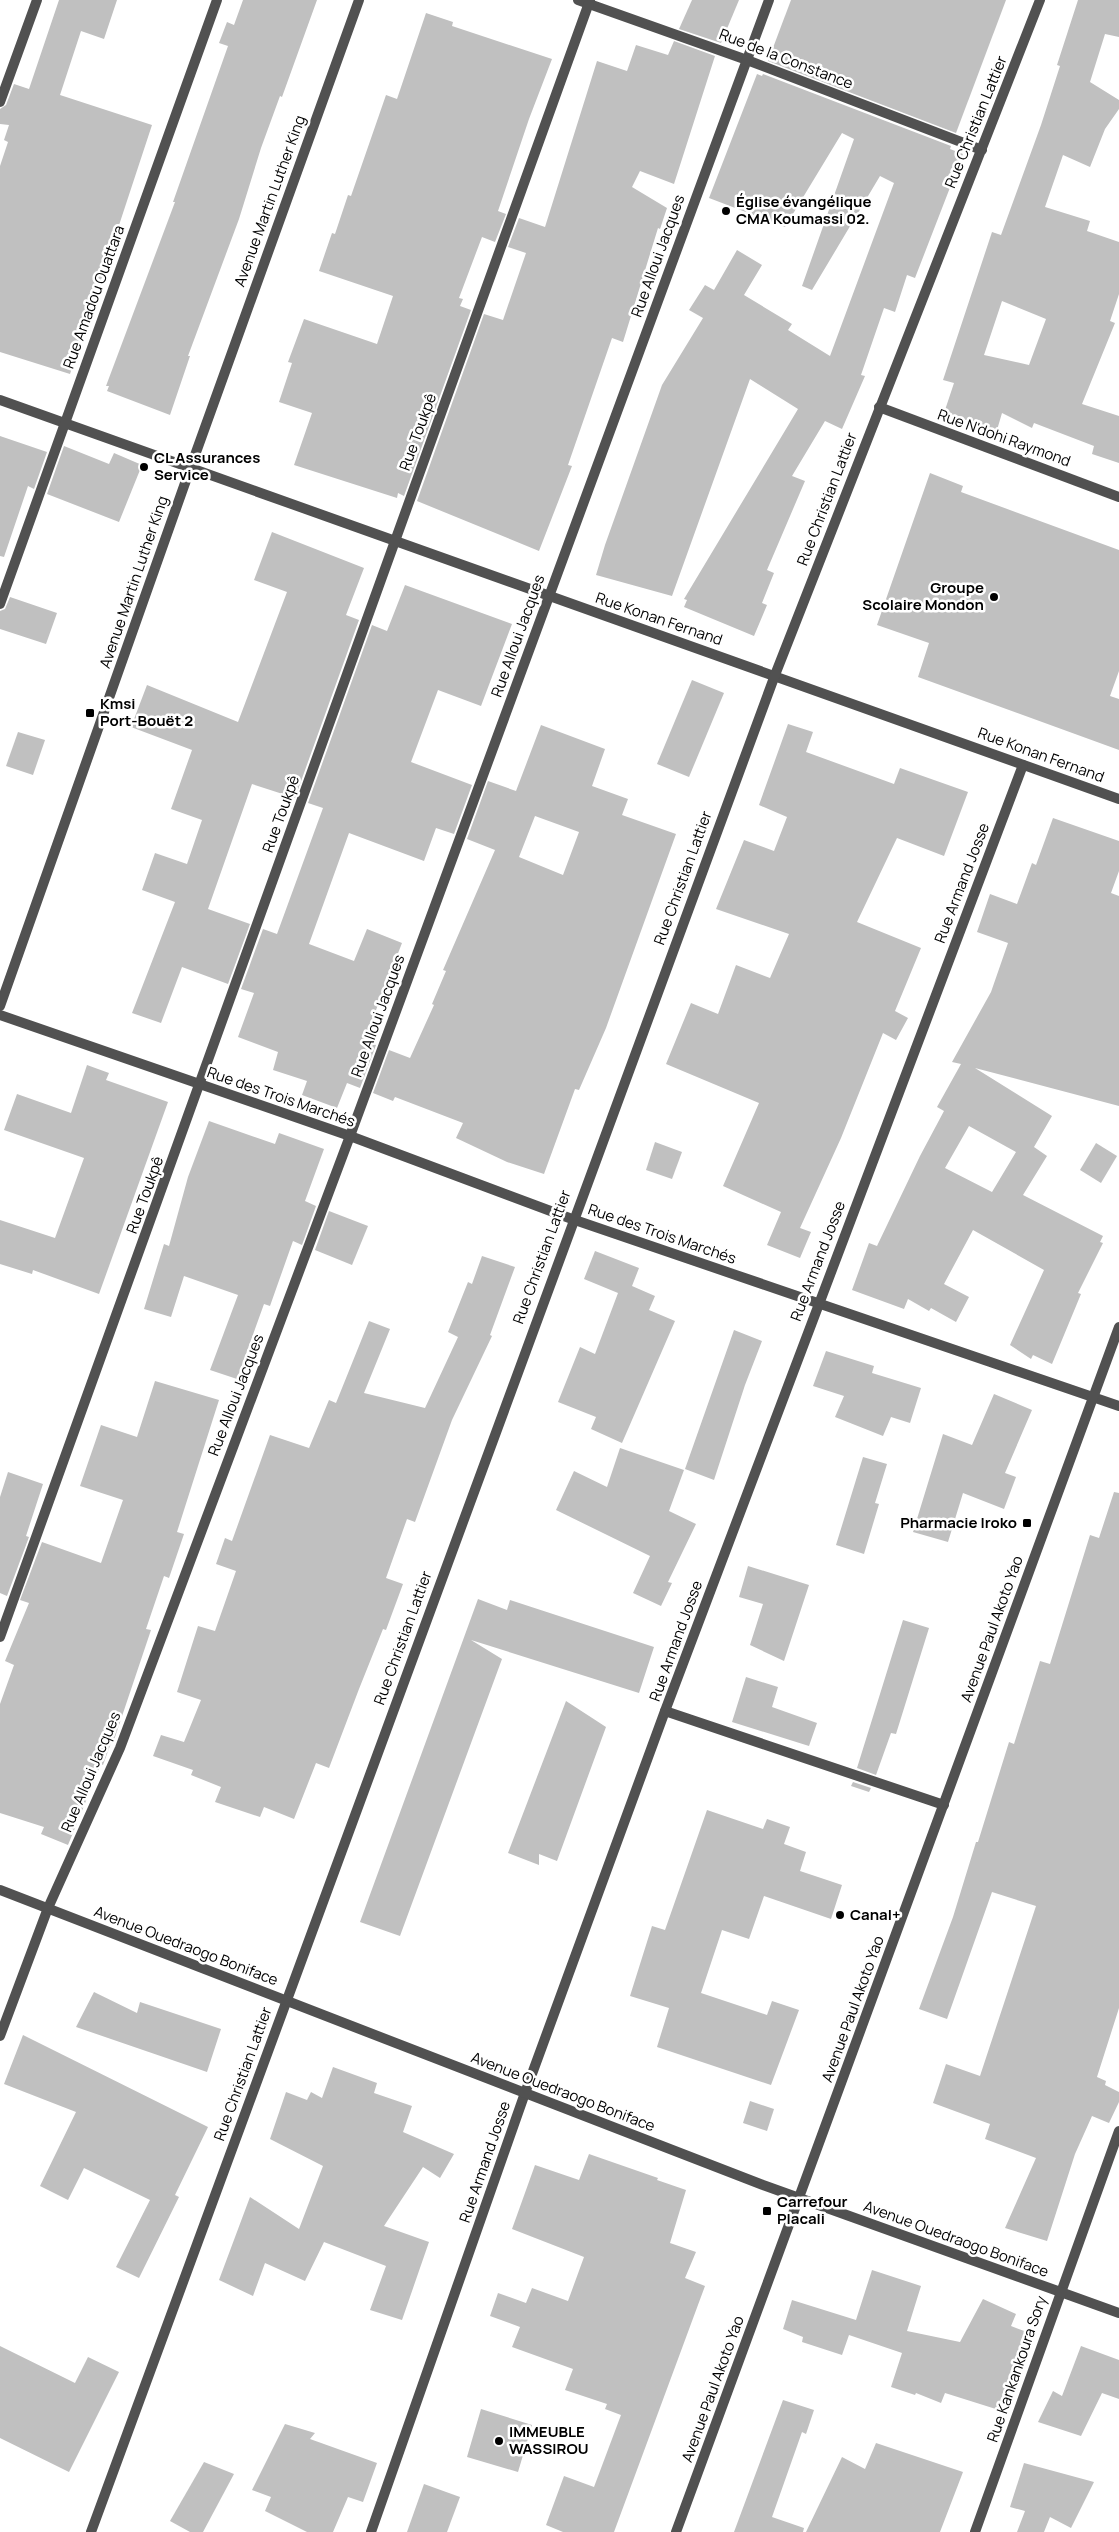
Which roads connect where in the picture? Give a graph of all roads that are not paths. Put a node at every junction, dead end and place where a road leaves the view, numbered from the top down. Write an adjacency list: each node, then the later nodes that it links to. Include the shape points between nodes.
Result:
1 (37, 0): 9 (street)
2 (217, 0): 13 (street, Rue Amadou Ouattara)
3 (359, 0): 14 (street, Avenue Martin Luther King)
4 (578, 0): 7 (street, Rue de la Constance)
5 (769, 0): 8 (street, Rue Alloui Jacques)
6 (1040, 0): 10 (street, Rue Christian Lattier)
7 (590, 2): 8 (street, Rue de la Constance); 16 (street, Rue Toukpê)
8 (747, 60): 10 (street, Rue de la Constance); 17 (street, Rue Alloui Jacques)
9 (0, 102)
10 (982, 150): 12 (street, Rue Christian Lattier)
11 (0, 400): 13 (street, Rue Konan Fernand)
12 (879, 408): 15 (street, Rue N'dohi Raymond); 19 (street, Rue Christian Lattier)
13 (65, 423): 14 (street, Rue Konan Fernand); 18 (street, Rue Amadou Ouattara)
14 (190, 468): 16 (street, Rue Konan Fernand); 22 (street, Avenue Martin Luther King)
15 (1119, 497)
16 (394, 542): 17 (street, Rue Konan Fernand); 24 (street, Rue Toukpê)
17 (548, 597): 19 (street, Rue Konan Fernand); 25 (street, Rue Alloui Jacques)
18 (0, 604)
19 (774, 675): 20 (street, Rue Konan Fernand); 26 (street, Rue Christian Lattier)
20 (1023, 765): 21 (street, Rue Konan Fernand); 27 (street, Rue Armand Josse)
21 (1119, 799)
22 (0, 1006)
23 (0, 1015): 24 (street, Rue des Trois Marchés)
24 (201, 1085): 25 (street, Rue des Trois Marchés); 31 (street, Rue Toukpê)
25 (350, 1136): 26 (street, Rue des Trois Marchés); 35 (street, Rue Alloui Jacques, via 120,1748)
26 (572, 1219): 27 (street, Rue des Trois Marchés); 36 (street, Rue Christian Lattier)
27 (818, 1303): 29 (street, Rue des Trois Marchés); 32 (street, Rue Armand Josse)
28 (1119, 1327): 29 (street, Avenue Paul Akoto Yao)
29 (1093, 1396): 30 (street, Rue des Trois Marchés); 33 (street, Avenue Paul Akoto Yao)
30 (1119, 1406)
31 (0, 1638)
32 (665, 1711): 33 (street); 38 (street, Rue Armand Josse)
33 (944, 1805): 40 (street, Avenue Paul Akoto Yao)
34 (0, 1890): 35 (street, Avenue Ouedraogo Boniface)
35 (48, 1908): 36 (street, Avenue Ouedraogo Boniface); 37 (street, Rue Alloui Jacques)
36 (286, 2001): 38 (street, Avenue Ouedraogo Boniface); 43 (street, Rue Christian Lattier)
37 (0, 2036)
38 (525, 2093): 40 (street, Avenue Ouedraogo Boniface); 44 (street, Rue Armand Josse)
39 (1119, 2132): 41 (street, Rue Kankankoura Sory)
40 (799, 2198): 41 (street, Avenue Ouedraogo Boniface); 45 (street, Avenue Paul Akoto Yao)
41 (1060, 2292): 42 (street, Avenue Ouedraogo Boniface); 46 (street, Rue Kankankoura Sory)
42 (1119, 2314)
43 (91, 2532)
44 (371, 2532)
45 (676, 2532)
46 (975, 2532)

